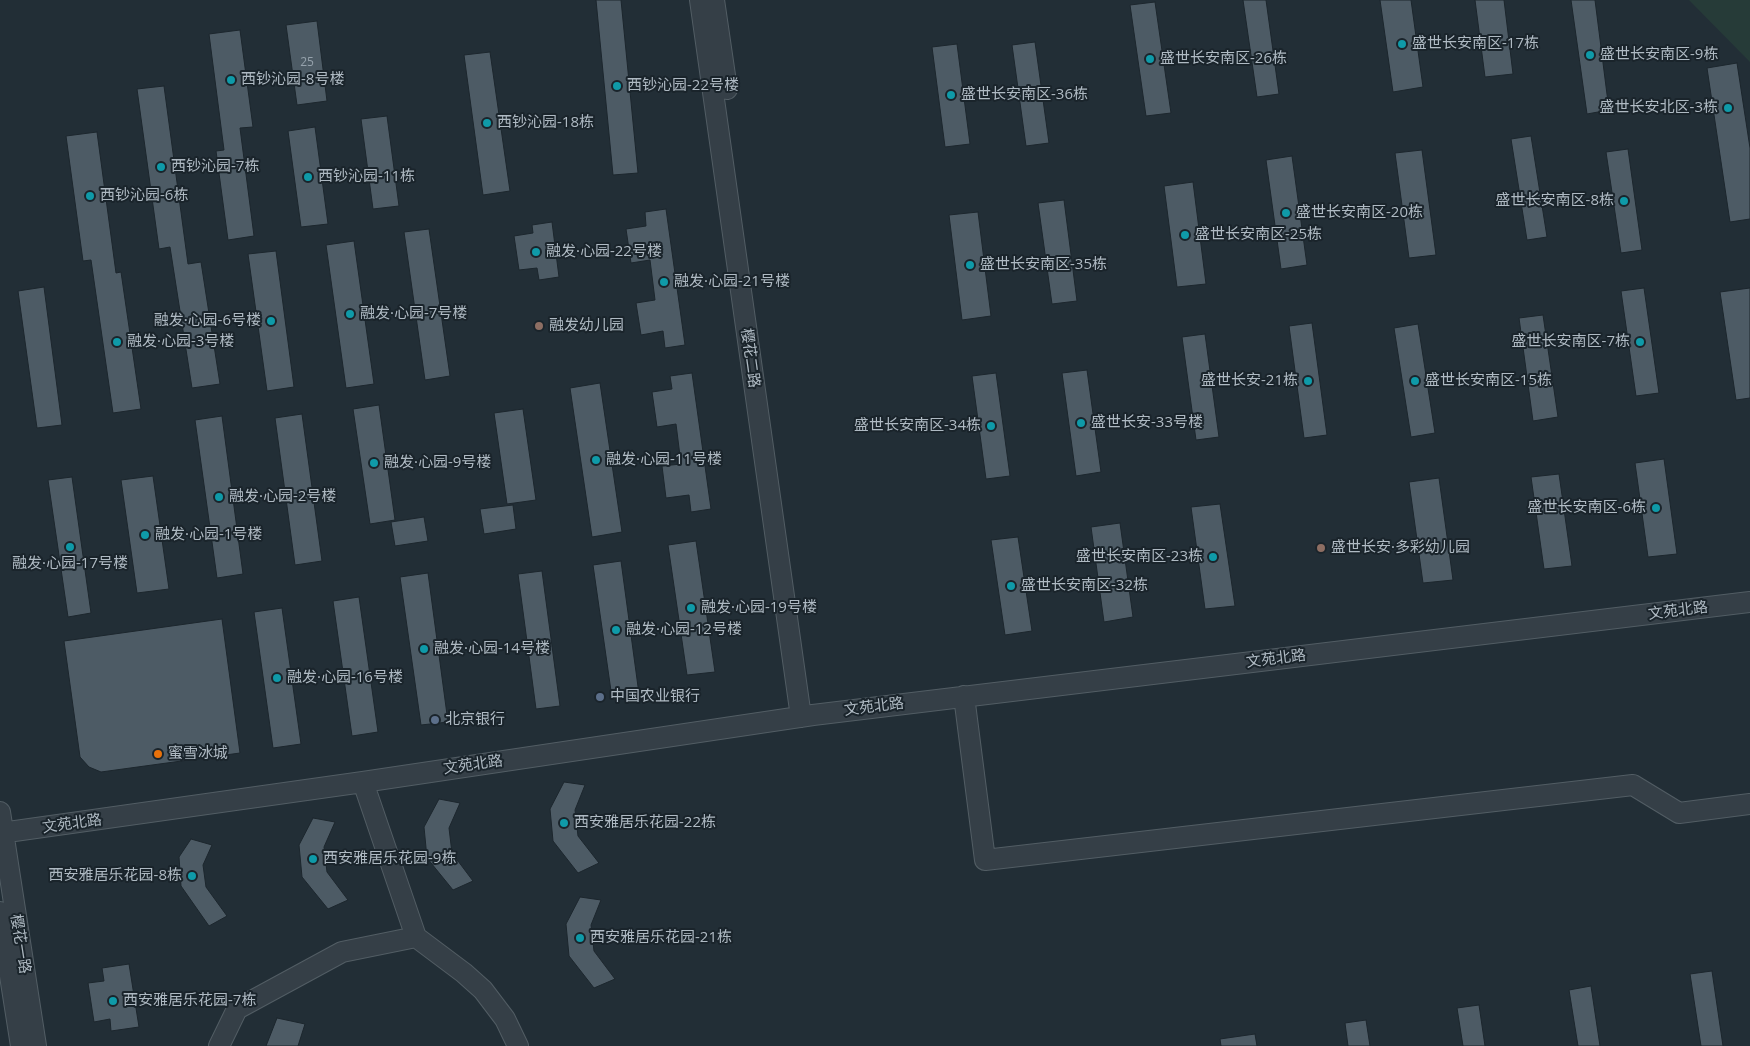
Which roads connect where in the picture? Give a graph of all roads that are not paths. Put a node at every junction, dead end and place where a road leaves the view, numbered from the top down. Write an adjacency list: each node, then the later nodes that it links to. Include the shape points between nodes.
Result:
1 (700, 0): 6 (street, 樱花二路)
2 (714, 0): 6 (street, 樱花二路)
3 (1750, 592): 6 (street, 文苑北路)
4 (1750, 602): 5 (street, 文苑北路)
5 (964, 696): 6 (street, 文苑北路); 8 (street, via 984,860 1633,785 1679,813)
6 (806, 710): 7 (street, 文苑北路); 9 (street, 文苑北路)
7 (363, 782): 9 (street, 文苑北路); 11 (street)
8 (1750, 804)
9 (1, 824): 13 (street, 樱花一路)
10 (0, 912): 12 (street, 樱花一路)
11 (416, 937): 14 (street, via 342,952 237,1009); 15 (street, via 483,990 505,1019)
12 (21, 1046)
13 (36, 1046)
14 (219, 1046)
15 (518, 1046)

